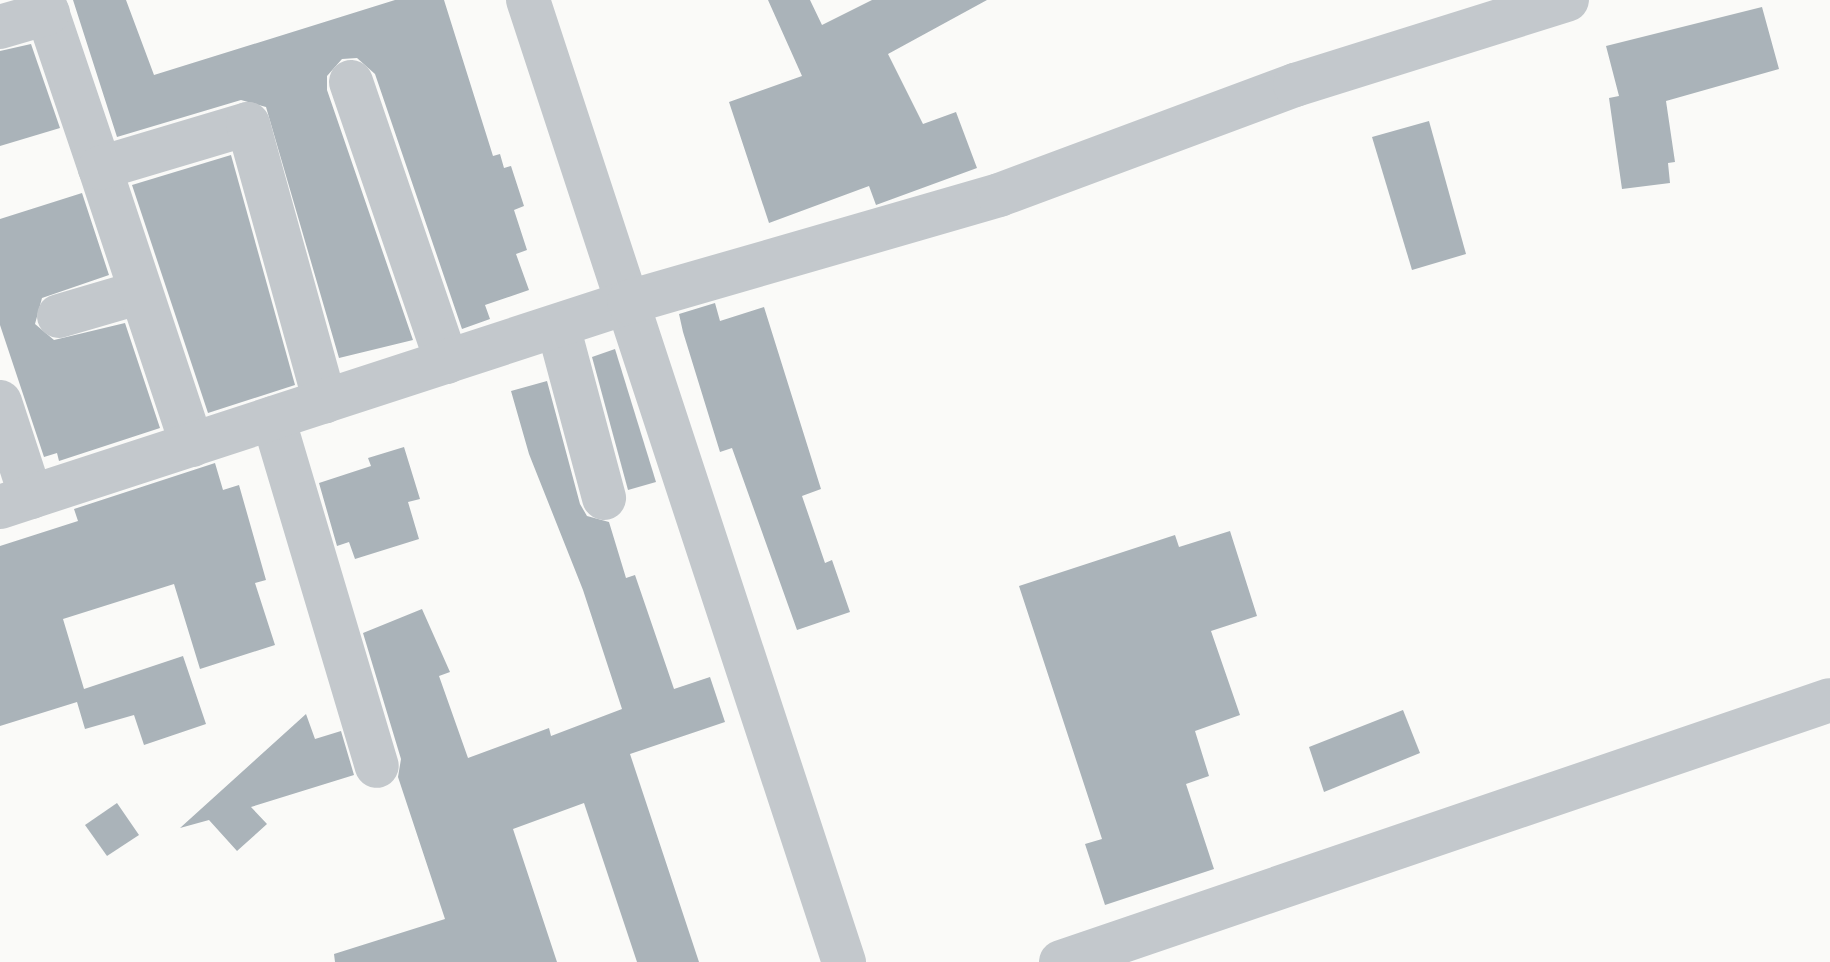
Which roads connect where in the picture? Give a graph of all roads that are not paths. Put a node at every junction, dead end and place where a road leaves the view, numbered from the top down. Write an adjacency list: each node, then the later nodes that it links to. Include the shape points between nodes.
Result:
1 (528, 0): 8 (street)
2 (1567, 0): 8 (street, via 1295,85 999,195)
3 (45, 7): 4 (street); 6 (street)
4 (0, 27)
5 (351, 82): 11 (street)
6 (100, 168): 7 (street); 12 (street, via 248,124)
7 (141, 292): 9 (street); 15 (street)
8 (629, 302): 10 (street); 20 (street)
9 (59, 316)
10 (558, 326): 11 (street); 16 (street)
11 (447, 362): 12 (street)
12 (325, 401): 14 (street)
13 (0, 402): 17 (street)
14 (273, 418): 15 (street); 19 (street)
15 (192, 445): 17 (street)
16 (604, 498)
17 (16, 502)
18 (1830, 700): 21 (street)
19 (377, 766)
20 (844, 962)
21 (1061, 962)

